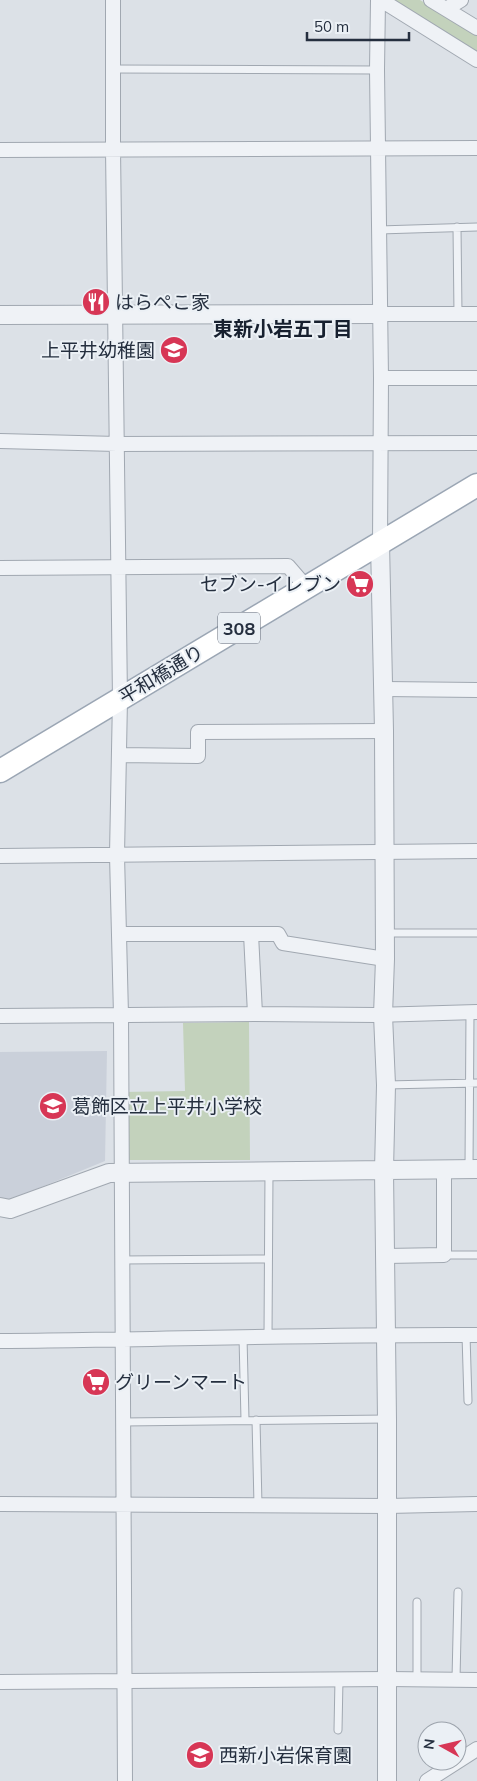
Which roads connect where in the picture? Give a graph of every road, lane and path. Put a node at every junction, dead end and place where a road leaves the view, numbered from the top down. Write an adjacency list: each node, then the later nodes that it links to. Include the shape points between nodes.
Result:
1 (113, 0): 8 (street)
2 (380, 0): 7 (street); 9 (street)
3 (431, 0): 5 (street)
4 (461, 0): 5 (street)
5 (446, 9): 6 (street)
6 (477, 28)
7 (477, 60)
8 (113, 69): 9 (lane); 11 (street)
9 (377, 70): 12 (street)
10 (477, 148): 12 (street)
11 (113, 149): 12 (street); 13 (street); 21 (street)
12 (377, 149): 16 (street)
13 (0, 150)
14 (458, 227): 15 (lane); 16 (lane); 18 (lane)
15 (477, 228)
16 (379, 230): 17 (street)
17 (380, 314): 18 (street); 21 (street); 22 (street)
18 (458, 314): 19 (street)
19 (477, 314)
20 (0, 315): 21 (street)
21 (116, 315): 26 (street)
22 (381, 378): 23 (street); 27 (street)
23 (477, 378)
24 (0, 441): 26 (street)
25 (477, 443): 27 (street)
26 (117, 444): 27 (street); 30 (street)
27 (380, 444): 29 (street)
28 (477, 485): 29 (main road, 平和橋通り / 308)
29 (380, 543): 32 (main road, 平和橋通り / 308); 33 (street)
30 (118, 567): 31 (street); 32 (street, via 288,566); 35 (street)
31 (0, 568)
32 (308, 588): 35 (main road, 平和橋通り / 308)
33 (384, 689): 34 (street); 36 (street)
34 (477, 690)
35 (120, 699): 37 (street); 38 (main road, 平和橋通り / 308)
36 (384, 731): 37 (street, via 198,732 198,756); 40 (street)
37 (119, 755): 41 (street)
38 (0, 771)
39 (477, 851): 40 (street)
40 (383, 852): 41 (street); 46 (street)
41 (118, 855): 42 (street); 44 (street)
42 (0, 856)
43 (477, 933): 46 (lane)
44 (119, 934): 45 (street); 50 (street)
45 (252, 934): 47 (street, via 278,934 283,943); 49 (street)
46 (384, 934): 47 (street)
47 (385, 959): 51 (street)
48 (473, 1012): 51 (street); 53 (lane)
49 (255, 1014): 50 (street); 51 (street)
50 (121, 1015): 52 (street); 58 (street)
51 (383, 1015): 54 (street)
52 (0, 1016)
53 (474, 1084): 54 (lane); 55 (lane)
54 (386, 1085): 56 (street)
55 (473, 1169): 57 (street)
56 (384, 1170): 57 (street); 59 (street); 63 (street)
57 (444, 1170): 61 (street)
58 (121, 1172): 59 (street); 60 (street, via 109,1173 10,1209); 65 (street)
59 (269, 1172): 64 (lane)
60 (0, 1207)
61 (444, 1255): 62 (lane); 63 (street)
62 (477, 1255)
63 (386, 1256): 66 (street)
64 (268, 1259): 65 (lane); 68 (lane)
65 (121, 1260): 70 (street)
66 (387, 1334): 67 (street); 68 (street); 73 (street)
67 (471, 1335): 72 (lane)
68 (268, 1336): 69 (street)
69 (243, 1337): 70 (street); 74 (lane)
70 (122, 1340): 71 (street); 76 (street)
71 (0, 1341)
72 (468, 1402)
73 (387, 1419): 75 (lane); 81 (street)
74 (245, 1420): 75 (lane); 76 (lane)
75 (256, 1420): 80 (lane)
76 (123, 1422): 77 (street)
77 (123, 1503): 78 (street); 80 (street); 90 (street)
78 (0, 1504)
79 (477, 1504): 81 (street)
80 (258, 1505): 81 (street)
81 (388, 1506): 85 (street)
82 (458, 1592): 87 (lane)
83 (417, 1602): 86 (lane)
84 (339, 1679): 85 (street); 90 (street); 91 (lane)
85 (388, 1679): 86 (street); 94 (street)
86 (417, 1679): 87 (street)
87 (456, 1679): 88 (street)
88 (477, 1680)
89 (0, 1682): 90 (street)
90 (124, 1682): 93 (street)
91 (338, 1730)
92 (477, 1748): 95 (street)
93 (125, 1781)
94 (387, 1781)
95 (426, 1781)

